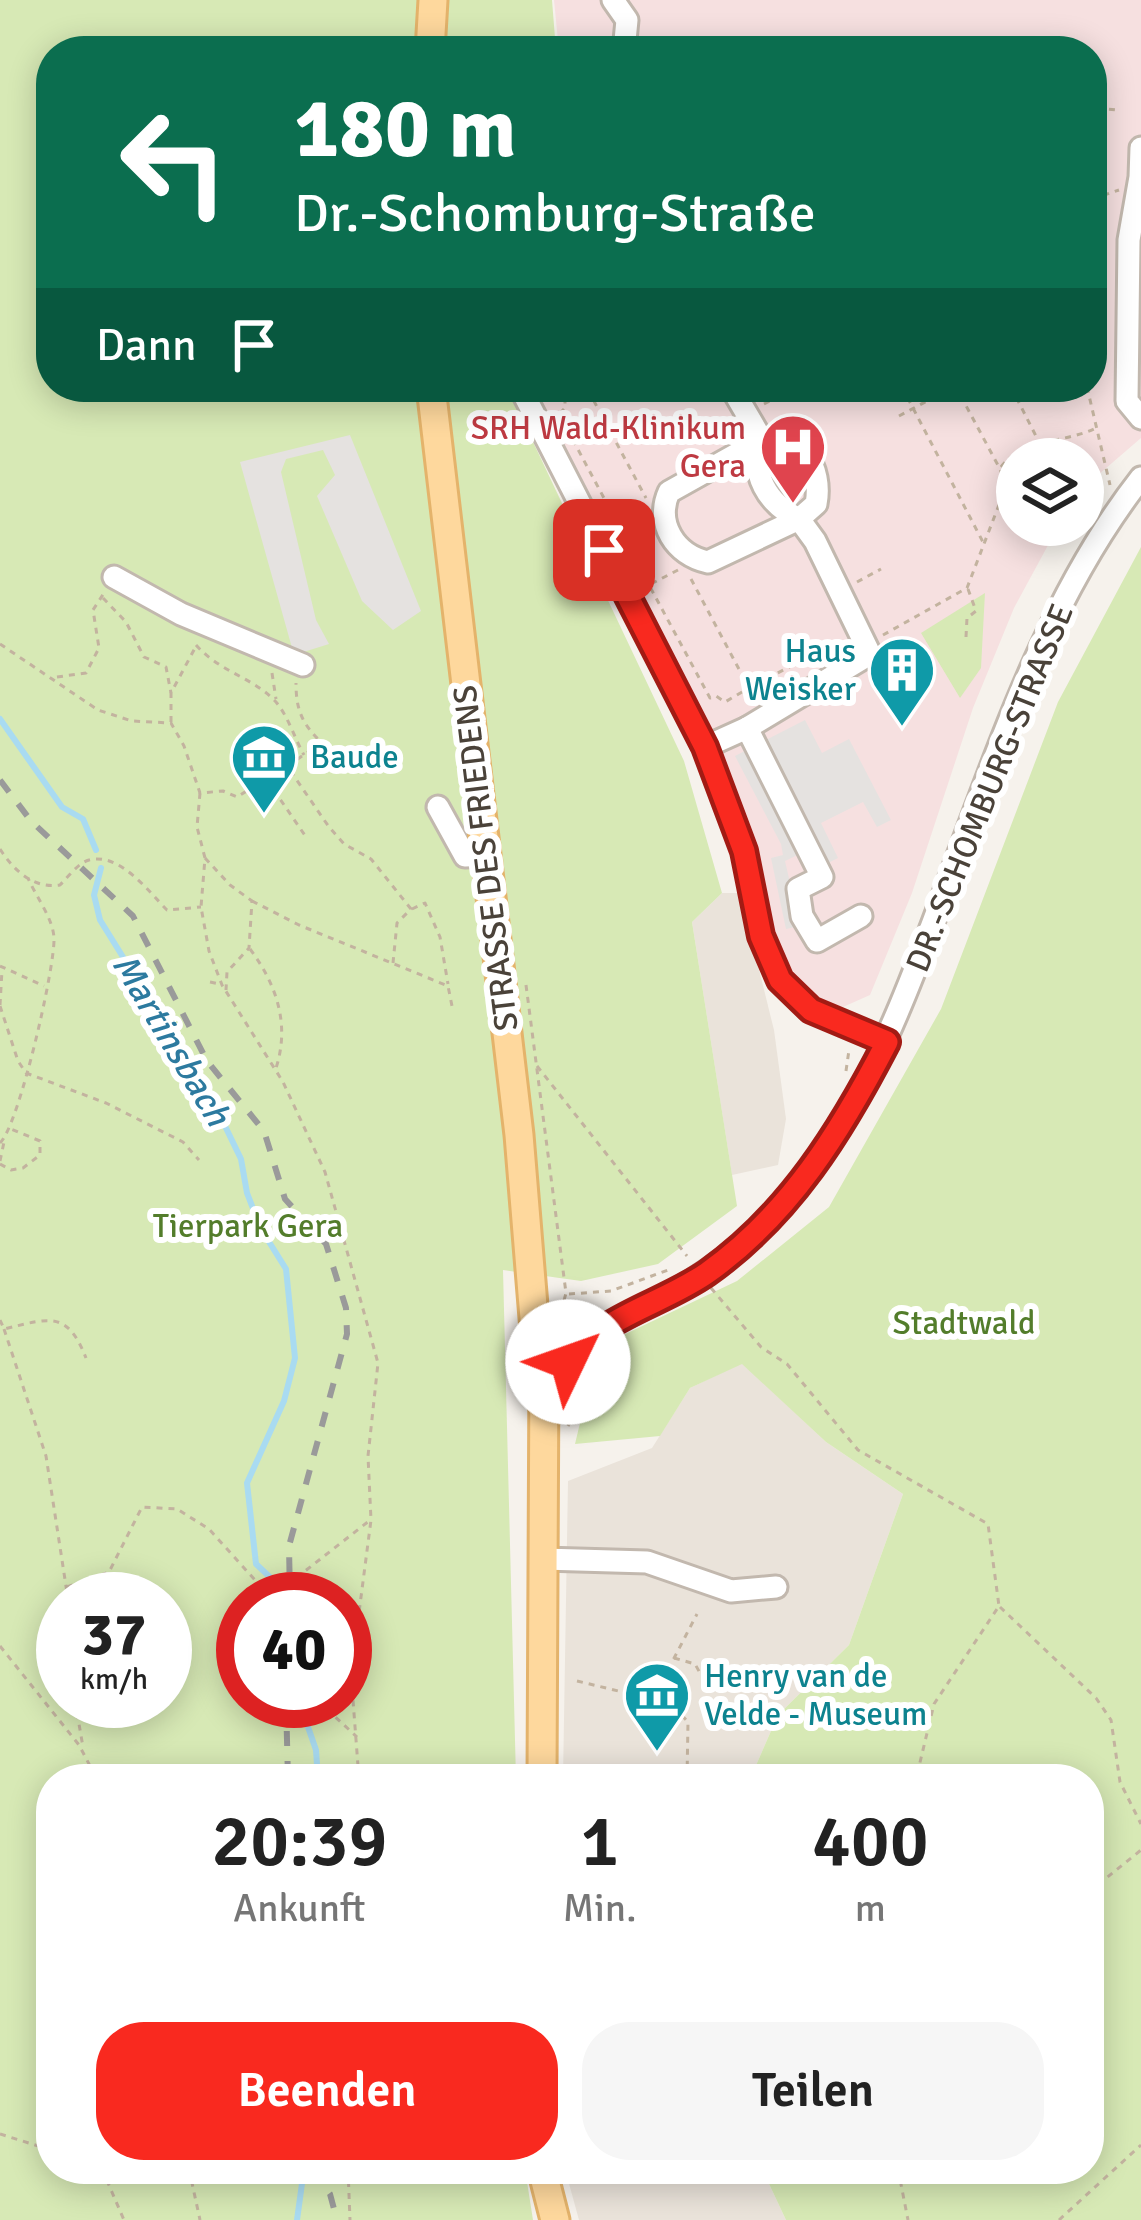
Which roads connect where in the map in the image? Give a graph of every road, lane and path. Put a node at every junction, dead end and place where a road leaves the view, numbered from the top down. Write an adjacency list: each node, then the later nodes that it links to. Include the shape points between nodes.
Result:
1 (433, 0): 3 (main road)
2 (613, 0): 4 (street, via 627,20)
3 (431, 36)
4 (626, 36)
5 (1107, 110): 6 (path)
6 (1118, 110)
7 (1141, 148): 22 (street, via 1129,240 1127,401)
8 (433, 402): 58 (main road, STRASSE DES FRIEDENS)
9 (528, 402): 50 (street)
10 (565, 402): 11 (path, via 559,414 620,528 653,510)
11 (595, 402)
12 (740, 402): 20 (street)
13 (767, 402): 20 (path)
14 (910, 402): 19 (path)
15 (925, 402): 19 (path)
16 (962, 402): 27 (path)
17 (1019, 402): 24 (path)
18 (1091, 402): 23 (path)
19 (913, 408): 21 (path); 32 (path)
20 (746, 413): 26 (street)
21 (899, 416)
22 (1141, 418)
23 (1097, 428): 25 (path); 29 (path, via 1111,488)
24 (1037, 438)
25 (1074, 438)
26 (762, 440): 31 (street, via 757,470 770,500); 31 (street, via 787,439 811,462 816,504); 33 (street, via 669,492 664,523)
27 (996, 462)
28 (1141, 478): 76 (street, DR.-SCHOMBURG-STRASSE, via 1048,631)
29 (1117, 480)
30 (996, 512): 32 (path)
31 (799, 519): 33 (street, via 708,562); 37 (street)
32 (984, 544): 36 (path)
33 (682, 558): 45 (path); 45 (path, via 650,585 710,698 725,702)
34 (881, 568): 37 (path)
35 (114, 577): 38 (path); 42 (street)
36 (967, 587): 39 (path, via 976,611); 40 (path)
37 (839, 591): 40 (street)
38 (101, 597): 44 (path, via 93,610 99,648 86,673); 46 (path, via 144,657 166,667)
39 (966, 637)
40 (855, 641): 45 (path); 49 (street, via 870,654)
41 (0, 644): 44 (path)
42 (278, 655): 43 (street); 47 (path, via 271,680)
43 (303, 665): 51 (path, via 296,705 322,742)
44 (55, 678): 48 (path, via 98,710)
45 (749, 688)
46 (171, 693): 47 (path, via 196,645); 48 (path)
47 (278, 704): 51 (path)
48 (171, 723): 54 (path)
49 (747, 728): 50 (street); 64 (street, via 822,877 798,889 817,941)
50 (705, 747): 75 (street, via 780,980 811,1010)
51 (304, 755): 52 (path)
52 (287, 766): 53 (path); 63 (path, via 329,827 371,859)
53 (266, 779): 54 (path, via 238,797); 56 (path)
54 (200, 793): 59 (path)
55 (438, 807): 58 (street, via 465,856)
56 (306, 837)
57 (0, 850): 60 (path)
58 (486, 855): 91 (main road, STRASSE DES FRIEDENS)
59 (205, 857): 61 (path); 62 (path)
60 (28, 878): 62 (path, via 60,885 85,861 99,859 124,868 167,910); 71 (path, via 54,937)
61 (252, 901): 65 (path); 66 (path)
62 (201, 908): 69 (path)
63 (411, 909): 66 (path, via 397,922); 70 (path, via 425,903)
64 (861, 916)
65 (249, 948): 72 (path, via 227,972); 78 (path, via 281,1014)
66 (393, 963): 70 (path)
67 (1, 967): 71 (path); 73 (path)
68 (210, 982): 69 (path)
69 (222, 985): 72 (path)
70 (448, 986): 74 (path)
71 (46, 987): 79 (path)
72 (226, 992): 78 (path)
73 (0, 1006): 79 (path)
74 (453, 1011)
75 (858, 1030): 76 (street); 80 (path)
76 (887, 1042): 86 (street, DR.-SCHOMBURG-STRASSE, via 797,1192)
77 (536, 1065): 86 (path)
78 (275, 1070): 95 (path, via 325,1172 378,1363)
79 (26, 1073): 81 (path); 83 (path, via 106,1102 183,1142)
80 (844, 1082)
81 (11, 1129): 82 (path); 84 (path, via 40,1141 40,1155 22,1168)
82 (2, 1142): 84 (path)
83 (199, 1160)
84 (0, 1164)
85 (674, 1268): 87 (path, via 611,1291)
86 (701, 1277): 89 (street, DR.-SCHOMBURG-STRASSE); 102 (path, via 859,1450 988,1524)
87 (566, 1293)
88 (0, 1320): 90 (path)
89 (606, 1325): 91 (street, DR.-SCHOMBURG-STRASSE); 93 (street, via 576,1351)
90 (4, 1329): 92 (path, via 64,1322); 97 (path, via 46,1456)
91 (536, 1330): 93 (main road, STRASSE DES FRIEDENS); 94 (main road, STRASSE DES FRIEDENS, via 532,1444)
92 (86, 1358)
93 (546, 1401): 94 (main road, STRASSE DES FRIEDENS)
94 (542, 1495): 96 (main road, STRASSE DES FRIEDENS)
95 (371, 1520): 100 (path); 117 (path, via 351,1674)
96 (543, 1559): 101 (street, via 646,1562 731,1591); 121 (main road, STRASSE DES FRIEDENS)
97 (65, 1572)
98 (110, 1572): 99 (path, via 142,1507 177,1509 209,1529)
99 (248, 1572)
100 (305, 1572)
101 (776, 1587)
102 (999, 1606): 123 (path, via 934,1704); 124 (path, via 1111,1720 1120,1782)
103 (697, 1614): 106 (path)
104 (0, 1646): 107 (path)
105 (0, 1658): 107 (path)
106 (674, 1658): 108 (path); 110 (path)
107 (11, 1662): 118 (path)
108 (700, 1673)
109 (577, 1681): 111 (path)
110 (657, 1690): 111 (path); 113 (path)
111 (647, 1698): 112 (path)
112 (658, 1699): 113 (path); 114 (path)
113 (667, 1699): 122 (path, via 688,1722)
114 (657, 1712)
115 (80, 1728): 118 (path)
116 (347, 1728): 117 (path)
117 (358, 1738): 120 (path)
118 (84, 1751): 119 (path)
119 (90, 1764)
120 (359, 1764)
121 (542, 1764)
122 (687, 1764)
123 (920, 1764)
124 (1141, 1824)
125 (1141, 1850): 126 (path)
126 (1104, 1880)
127 (0, 2134): 128 (path)
128 (36, 2145)
129 (1141, 2145): 130 (path)
130 (1104, 2179)
131 (108, 2184): 137 (path)
132 (192, 2184): 138 (path)
133 (349, 2184): 139 (path)
134 (546, 2184): 140 (main road)
135 (901, 2184): 141 (path)
136 (1098, 2184): 142 (path)
137 (124, 2220)
138 (200, 2220)
139 (350, 2220)
140 (555, 2220)
141 (908, 2220)
142 (1059, 2220)

